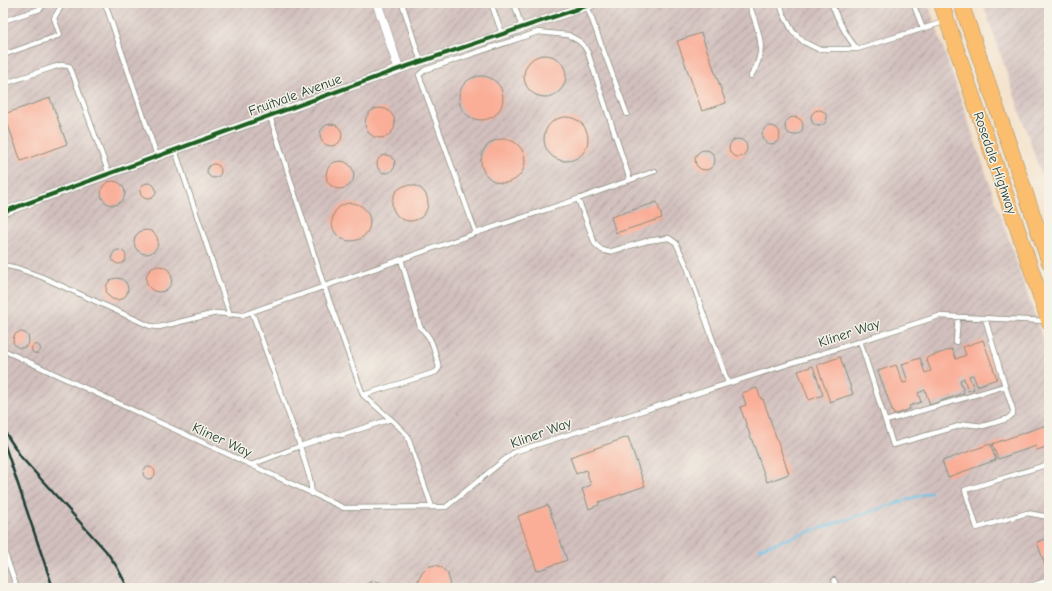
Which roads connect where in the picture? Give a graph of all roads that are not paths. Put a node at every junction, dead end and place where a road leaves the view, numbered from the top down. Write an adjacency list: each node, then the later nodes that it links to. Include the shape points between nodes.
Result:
1 (45, 3): 15 (lane, via 40,9)
2 (68, 3): 21 (lane, via 62,5 54,18 60,35)
3 (105, 3): 29 (lane)
4 (377, 3): 23 (street)
5 (402, 3): 22 (lane)
6 (491, 3): 19 (lane)
7 (514, 3): 17 (lane)
8 (749, 3): 24 (lane, via 762,42 761,54)
9 (780, 3): 20 (lane, via 793,32 804,42 818,49)
10 (831, 3): 20 (lane, via 847,37)
11 (913, 3): 18 (lane)
12 (941, 3): 16 (main road, Rosedale Highway)
13 (961, 3): 37 (main road, Rosedale Highway)
14 (591, 4): 17 (street, Fruitvale Avenue); 26 (lane)
15 (3, 21)
16 (947, 21): 18 (lane); 44 (main road, Rosedale Highway)
17 (522, 28): 19 (street, Fruitvale Avenue)
18 (923, 29): 20 (lane)
19 (502, 34): 22 (street, Fruitvale Avenue)
20 (857, 49)
21 (3, 55)
22 (421, 62): 23 (street, Fruitvale Avenue)
23 (399, 69): 27 (street, Fruitvale Avenue)
24 (751, 76)
25 (3, 84): 31 (lane, via 54,66 68,66)
26 (628, 114)
27 (270, 116): 28 (street, Fruitvale Avenue); 39 (lane)
28 (175, 150): 29 (street, Fruitvale Avenue); 41 (lane)
29 (158, 156): 31 (street, Fruitvale Avenue)
30 (655, 171): 32 (lane)
31 (109, 174): 34 (street, Fruitvale Avenue)
32 (630, 180): 33 (lane); 35 (lane, via 588,53 579,41 568,35 538,32 433,67 419,75)
33 (578, 199): 35 (lane); 48 (lane, via 595,244 602,250 609,252 647,241 669,238 676,243 686,264)
34 (3, 211)
35 (476, 233): 36 (lane)
36 (401, 260): 39 (lane); 50 (lane, via 420,327 432,342 439,368 436,372)
37 (1049, 262)
38 (3, 265): 41 (lane, via 42,277 150,326 159,327 216,313)
39 (324, 286): 40 (lane); 50 (lane)
40 (252, 312): 41 (lane); 53 (lane)
41 (230, 315)
42 (958, 317): 43 (lane, Kliner Way); 45 (lane, Kliner Way, via 939,316); 46 (lane)
43 (985, 318): 44 (lane, Kliner Way); 49 (lane)
44 (1049, 322)
45 (860, 341): 48 (lane, Kliner Way); 52 (lane)
46 (956, 342)
47 (3, 350): 55 (lane, Kliner Way)
48 (728, 384): 57 (lane, Kliner Way, via 514,452 446,507)
49 (1005, 386): 52 (lane); 52 (lane, via 1012,414 1010,417 983,426 966,424 893,445)
50 (363, 395): 51 (lane)
51 (391, 419): 53 (lane); 57 (lane, via 407,435)
52 (886, 421)
53 (300, 446): 55 (lane); 56 (lane)
54 (1049, 464): 58 (lane, via 965,490 977,528 1027,513)
55 (251, 465): 56 (lane, Kliner Way)
56 (312, 494): 57 (lane, Kliner Way, via 344,508)
57 (432, 507)
58 (1049, 517)
59 (3, 548): 62 (lane)
60 (834, 580): 63 (lane)
61 (1049, 580): 64 (lane)
62 (17, 588)
63 (837, 588)
64 (1025, 588)

